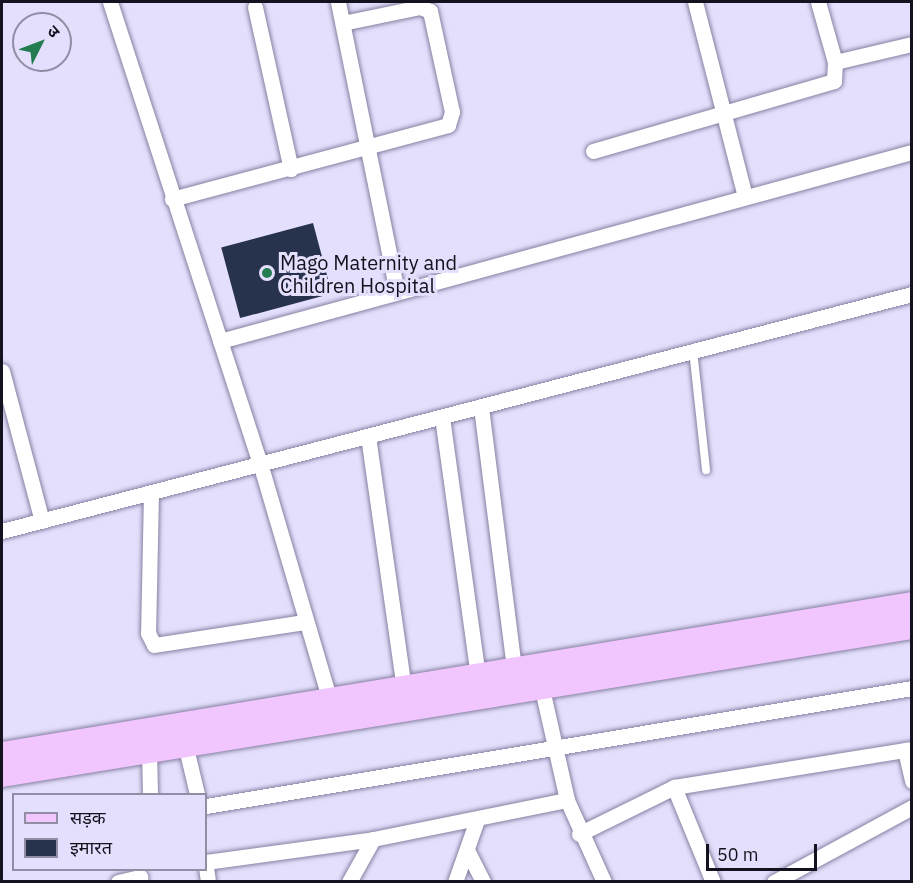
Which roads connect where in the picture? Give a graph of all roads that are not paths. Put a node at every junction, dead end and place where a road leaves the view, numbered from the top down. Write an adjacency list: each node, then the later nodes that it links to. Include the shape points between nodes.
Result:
1 (110, 2): 15 (street)
2 (338, 2): 6 (street)
3 (696, 2): 9 (street)
4 (818, 2): 8 (street)
5 (255, 6): 13 (street)
6 (343, 23): 10 (street); 10 (street, via 420,7 434,17 452,119)
7 (912, 44): 8 (street)
8 (835, 62): 9 (street, via 834,81 821,87)
9 (725, 112): 11 (street); 14 (street)
10 (369, 148): 13 (street); 16 (street)
11 (593, 151)
12 (912, 152): 14 (street)
13 (291, 169): 15 (street)
14 (745, 197): 16 (street)
15 (172, 199): 18 (street)
16 (397, 291): 18 (street)
17 (912, 294): 19 (street)
18 (220, 342): 24 (street)
19 (693, 350): 21 (street); 25 (lane)
20 (2, 371): 27 (street)
21 (481, 407): 22 (street); 32 (street)
22 (442, 417): 23 (street); 33 (street)
23 (368, 436): 24 (street); 34 (street)
24 (260, 463): 26 (street); 30 (street)
25 (706, 470)
26 (151, 493): 27 (street); 30 (street, via 148,633 154,645)
27 (42, 521): 28 (street)
28 (2, 531)
29 (912, 604): 32 (main road)
30 (305, 622): 36 (street)
31 (912, 627): 32 (main road)
32 (531, 674): 33 (main road); 36 (main road); 38 (street)
33 (478, 676): 34 (main road)
34 (404, 688): 36 (main road)
35 (912, 688): 38 (street)
36 (333, 710): 37 (main road); 41 (main road)
37 (185, 744): 39 (main road); 46 (street)
38 (552, 746): 47 (street); 48 (street)
39 (149, 750): 42 (main road); 45 (street)
40 (908, 750): 43 (street); 44 (street)
41 (2, 754)
42 (2, 776)
43 (912, 781)
44 (674, 787): 51 (street); 61 (street)
45 (150, 793)
46 (196, 793)
47 (567, 800): 50 (street); 51 (street)
48 (207, 806)
49 (912, 807): 62 (street)
50 (477, 820): 52 (street); 53 (street)
51 (579, 834): 60 (street)
52 (373, 839): 54 (street); 57 (street)
53 (468, 852): 58 (street); 59 (street)
54 (207, 862)
55 (140, 876): 56 (street)
56 (118, 882)
57 (349, 882)
58 (456, 882)
59 (483, 882)
60 (604, 882)
61 (713, 882)
62 (774, 882)

